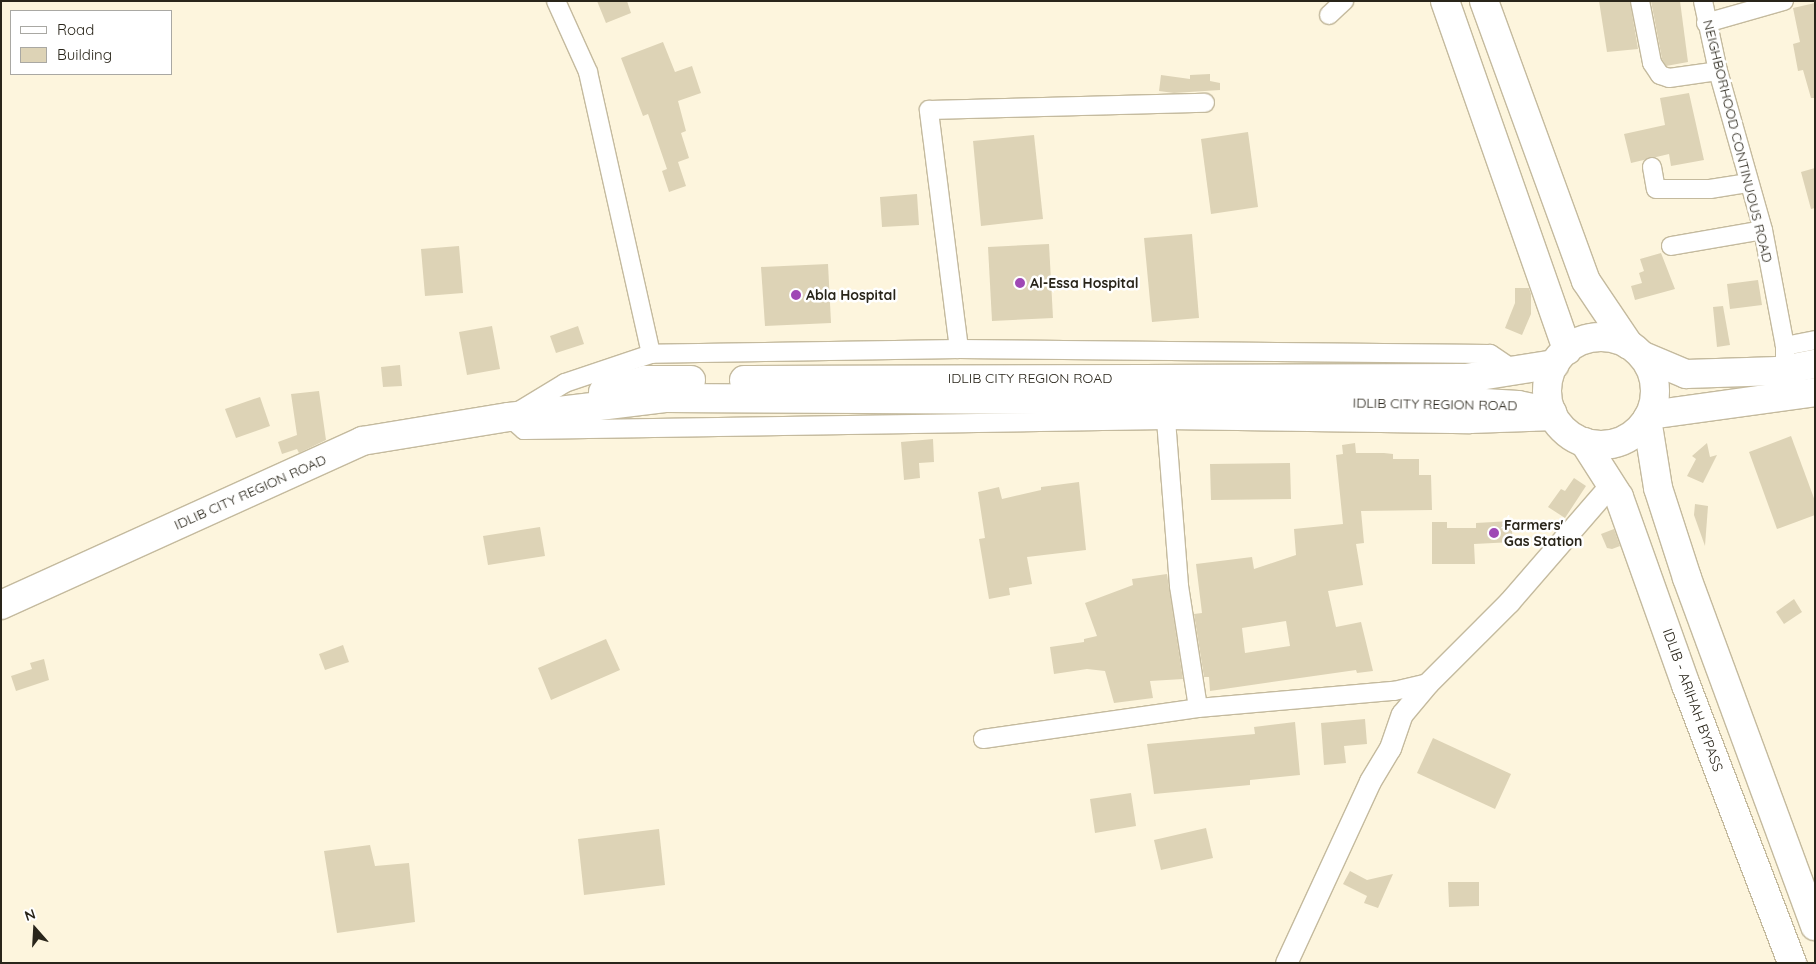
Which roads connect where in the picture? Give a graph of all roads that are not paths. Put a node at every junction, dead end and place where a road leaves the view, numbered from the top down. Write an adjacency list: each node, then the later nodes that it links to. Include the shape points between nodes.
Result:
1 (556, 1): 19 (street, via 588,72)
2 (1344, 1): 8 (street)
3 (1445, 1): 20 (main road)
4 (1484, 1): 18 (main road, via 1586,281)
5 (1640, 1): 10 (street, via 1656,72 1668,78)
6 (1703, 1): 9 (street, NEIGHBORHOOD CONTINUOUS ROAD)
7 (1784, 1): 9 (street)
8 (1329, 14)
9 (1706, 24): 10 (street, NEIGHBORHOOD CONTINUOUS ROAD)
10 (1718, 71): 13 (street, NEIGHBORHOOD CONTINUOUS ROAD)
11 (1205, 103): 17 (street, via 929,110)
12 (1652, 168): 13 (street, via 1656,190 1710,190)
13 (1749, 183): 14 (street, NEIGHBORHOOD CONTINUOUS ROAD)
14 (1763, 230): 15 (street); 21 (street, NEIGHBORHOOD CONTINUOUS ROAD)
15 (1671, 246)
16 (1815, 340): 21 (street)
17 (958, 349): 19 (street); 23 (street, via 1490,354)
18 (1636, 351): 20 (main road, via 1602,337 1583,340); 21 (main road, via 1686,374); 27 (main road, via 1655,384)
19 (651, 354): 25 (street, via 565,384)
20 (1560, 357): 23 (main road, IDLIB CITY REGION ROAD); 26 (main road, via 1547,393)
21 (1785, 358): 22 (main road)
22 (1815, 364)
23 (1514, 370): 25 (main road, IDLIB CITY REGION ROAD, via 1467,378 645,380)
24 (1807, 397): 27 (main road)
25 (510, 417): 26 (main road, IDLIB CITY REGION ROAD, via 665,398 1468,402 1518,405); 28 (street, via 524,430); 31 (main road, IDLIB CITY REGION ROAD, via 362,441)
26 (1554, 417): 28 (street, via 1470,424); 29 (main road, via 1568,434)
27 (1648, 417): 29 (main road, via 1624,440 1604,444); 35 (main road, via 1658,488 1686,578)
28 (1166, 420): 33 (street, via 1179,586)
29 (1584, 442): 30 (main road, IDLIB - ARIHAH BYPASS)
30 (1612, 483): 32 (street, via 1509,602); 37 (main road, IDLIB - ARIHAH BYPASS)
31 (1, 605)
32 (1428, 683): 33 (street, via 1394,691); 36 (street, via 1402,714 1390,748 1370,781)
33 (1198, 708): 34 (street)
34 (983, 739)
35 (1815, 926)
36 (1286, 963)
37 (1792, 963)

